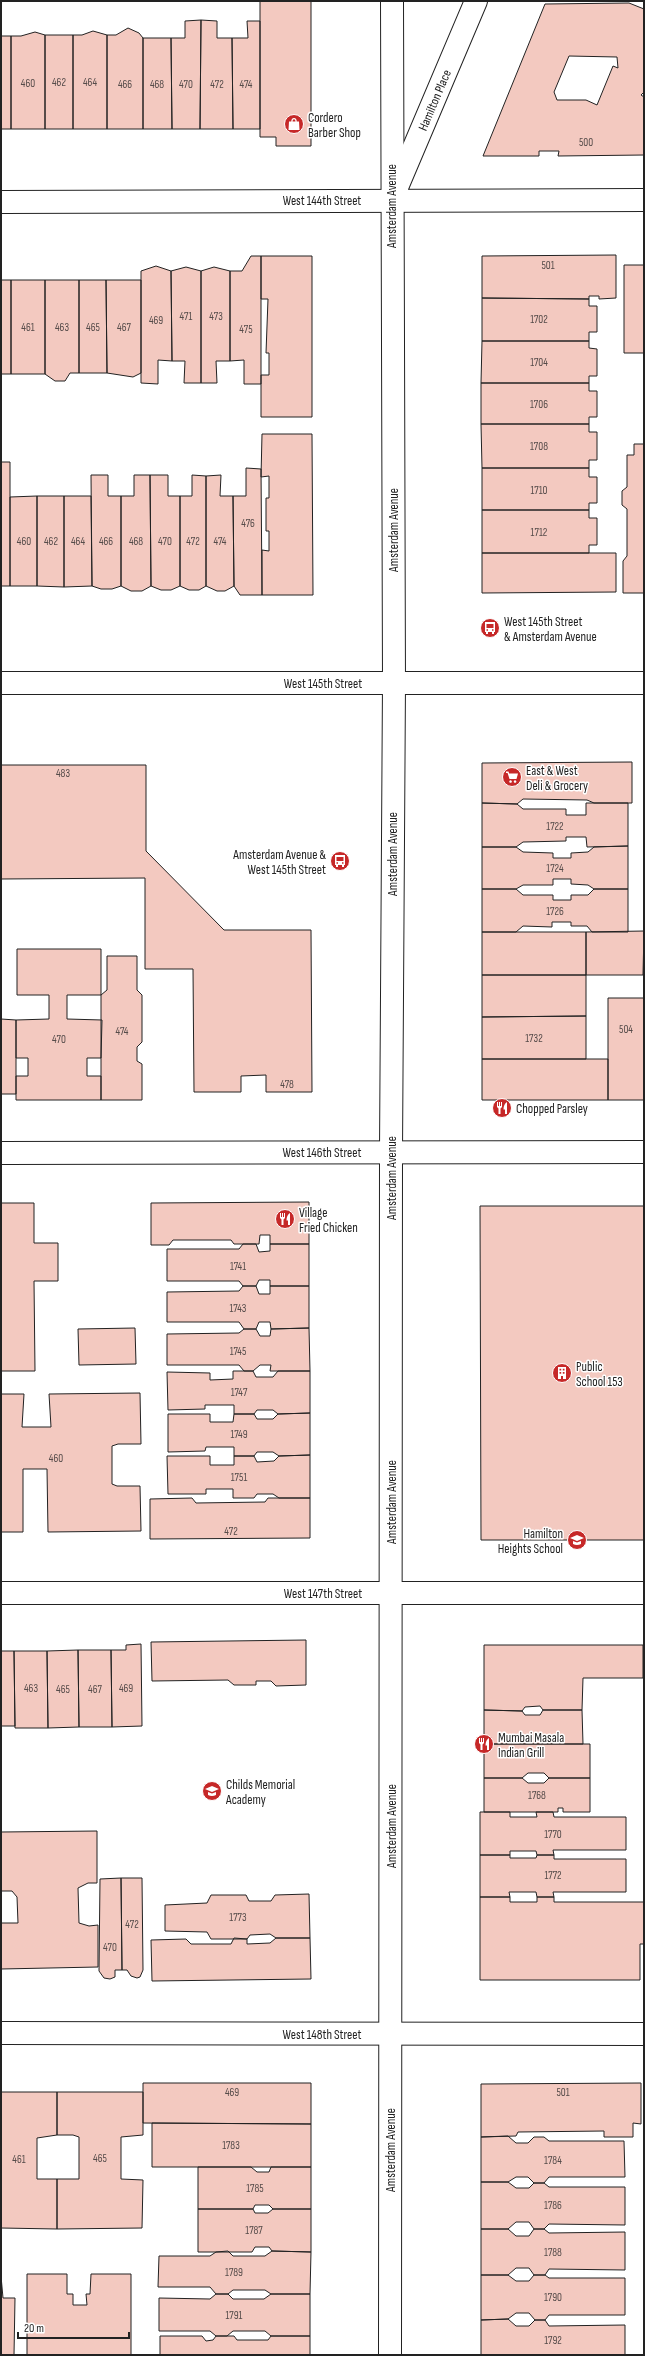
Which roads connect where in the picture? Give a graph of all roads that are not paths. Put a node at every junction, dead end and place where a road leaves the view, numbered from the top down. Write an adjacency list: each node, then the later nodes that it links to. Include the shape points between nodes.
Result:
1 (392, 1): 3 (main road, Amsterdam Avenue)
2 (476, 1): 3 (main road, Hamilton Place)
3 (391, 200): 4 (main road, West 144th Street); 5 (main road, West 144th Street); 7 (main road, Amsterdam Avenue)
4 (644, 200)
5 (1, 202)
6 (1, 683): 7 (main road, West 145th Street)
7 (394, 683): 8 (main road, West 145th Street); 9 (main road, Amsterdam Avenue)
8 (644, 683)
9 (391, 1152): 10 (main road, West 146th Street); 11 (main road, West 146th Street); 13 (main road, Amsterdam Avenue)
10 (644, 1152)
11 (1, 1153)
12 (1, 1593): 13 (main road, West 147th Street)
13 (390, 1593): 14 (main road, West 147th Street); 16 (main road, Amsterdam Avenue)
14 (644, 1593)
15 (1, 2033): 16 (main road, West 148th Street)
16 (391, 2034): 17 (main road, West 148th Street); 18 (main road, Amsterdam Avenue)
17 (644, 2034)
18 (390, 2355)

